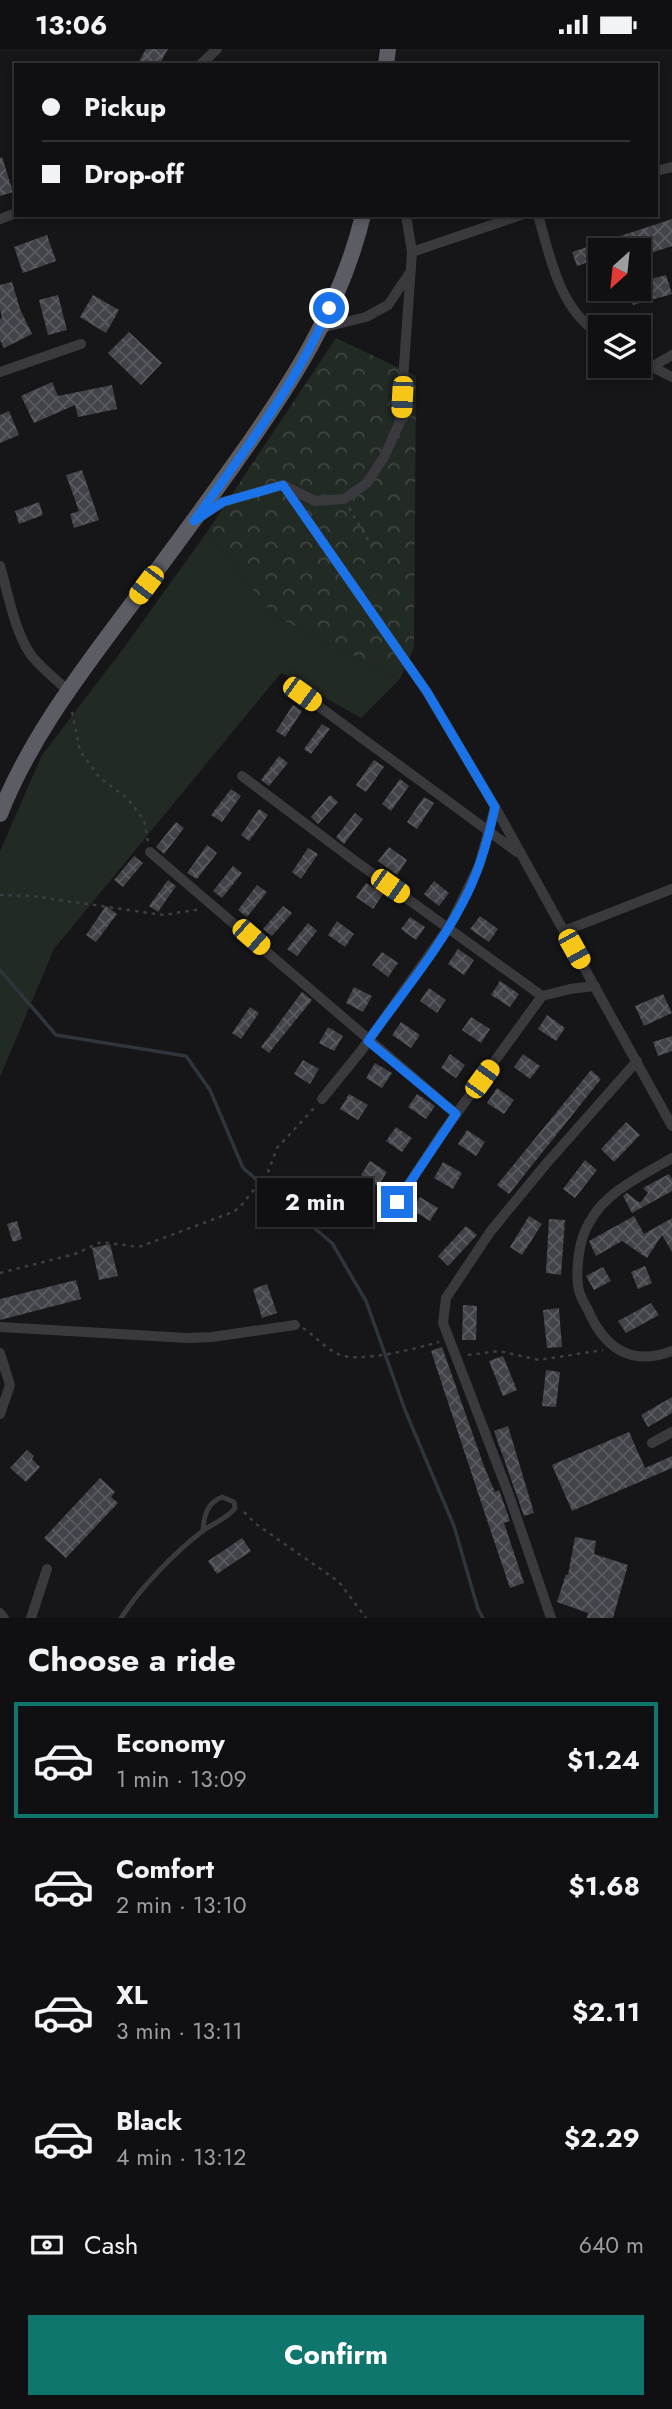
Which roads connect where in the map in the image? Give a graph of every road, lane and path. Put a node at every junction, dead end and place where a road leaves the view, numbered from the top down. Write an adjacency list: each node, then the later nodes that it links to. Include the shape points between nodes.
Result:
1 (217, 49): 2 (street)
2 (202, 63)
3 (362, 217): 10 (highway, via 347,269)
4 (406, 217): 7 (street)
5 (515, 217): 7 (street)
6 (539, 217): 9 (street, via 564,297)
7 (412, 252): 8 (street)
8 (410, 274): 10 (street, via 388,305 366,317); 18 (street, via 400,422 367,483)
9 (588, 325)
10 (321, 328): 19 (highway, via 279,401)
11 (81, 344): 15 (street)
12 (672, 355): 13 (street)
13 (651, 367)
14 (651, 368): 16 (street)
15 (0, 372)
16 (672, 377)
17 (283, 485): 18 (street, via 315,501); 19 (street, via 223,502); 25 (street, via 427,692)
18 (344, 499): 20 (path)
19 (194, 521): 22 (highway)
20 (371, 545)
21 (0, 566): 22 (street, via 27,648)
22 (67, 690): 26 (highway); 28 (path, via 80,751 100,778 127,798 144,820)
23 (302, 694): 27 (street)
24 (242, 776): 33 (street)
25 (495, 807): 27 (street); 29 (street)
26 (0, 814)
27 (490, 832): 29 (street); 33 (street, via 480,866)
28 (150, 852): 32 (street)
29 (520, 854): 34 (street)
30 (672, 889): 34 (street)
31 (0, 895): 32 (path, via 163,915)
32 (215, 907): 37 (street)
33 (449, 927): 36 (street); 37 (street)
34 (564, 931): 35 (street)
35 (595, 986): 36 (street); 38 (street)
36 (542, 996): 40 (street)
37 (368, 1041): 39 (street); 40 (street)
38 (638, 1061): 41 (street); 60 (street, via 489,1232 446,1298 443,1323)
39 (321, 1099): 44 (path, via 277,1148 268,1172 233,1212 139,1247 101,1242 75,1254)
40 (456, 1114): 43 (street)
41 (672, 1126)
42 (672, 1158): 47 (street, via 616,1191 589,1222 580,1247 578,1288 596,1328 612,1347 637,1356)
43 (397, 1202)
44 (0, 1273)
45 (295, 1325): 46 (street, via 212,1337)
46 (0, 1327)
47 (672, 1351)
48 (0, 1353): 49 (street, via 10,1385)
49 (0, 1414)
50 (672, 1432): 51 (street)
51 (652, 1443)
52 (234, 1502): 53 (lane, via 231,1513); 53 (lane, via 222,1497 212,1503 205,1513); 59 (path, via 256,1524 339,1582)
53 (203, 1531): 58 (lane, via 149,1580)
54 (47, 1569): 57 (street)
55 (0, 1613): 56 (street)
56 (4, 1618)
57 (31, 1618)
58 (121, 1618)
59 (366, 1618)
60 (551, 1618)

